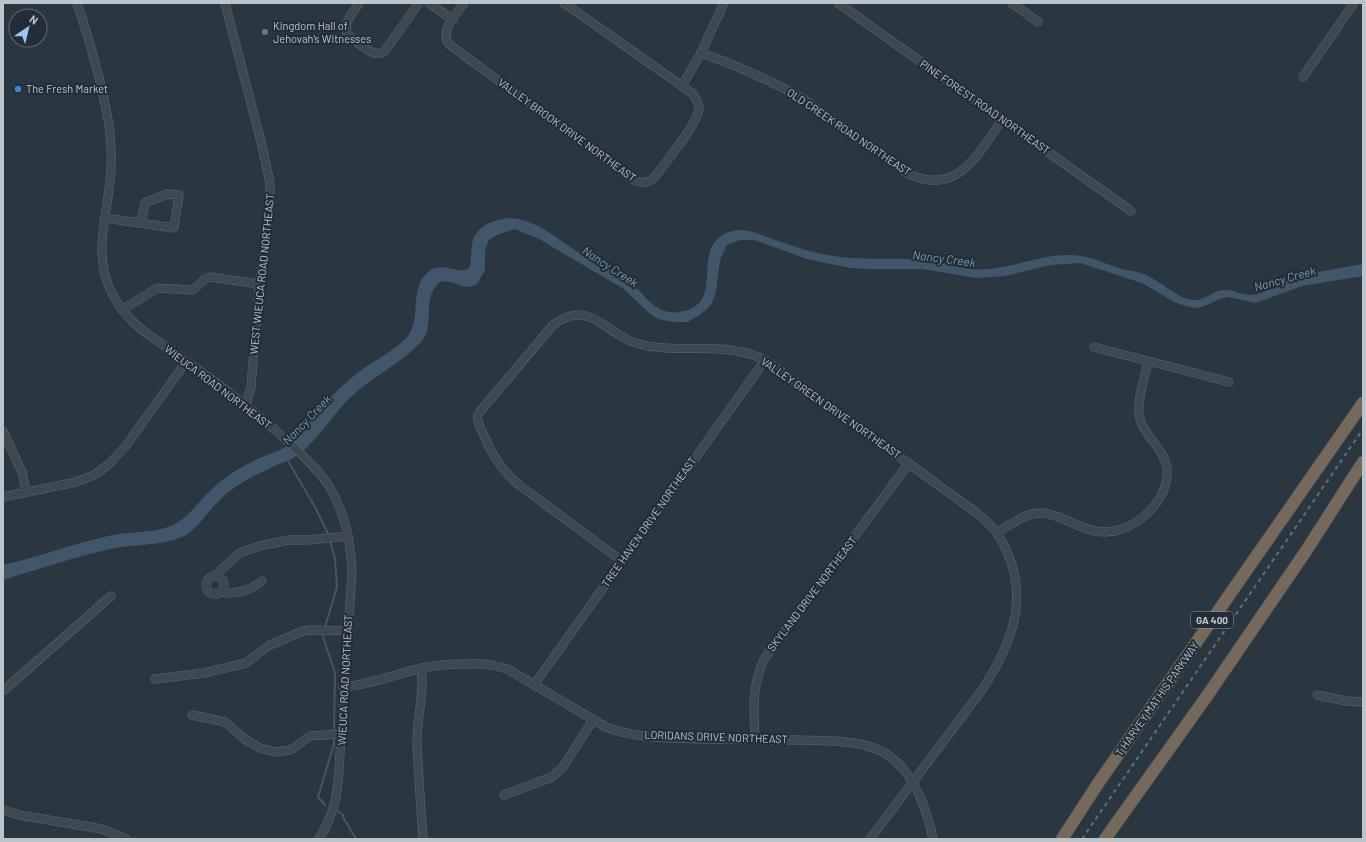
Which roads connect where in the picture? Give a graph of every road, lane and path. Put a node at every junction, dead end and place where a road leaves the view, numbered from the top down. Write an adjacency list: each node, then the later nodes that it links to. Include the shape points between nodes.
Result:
1 (77, 3): 19 (street, WIEUCA ROAD NORTHEAST, via 95,60 110,133 111,176)
2 (225, 3): 21 (street, WEST WIEUCA ROAD NORTHEAST, via 270,183 270,207)
3 (360, 3): 4 (street, via 346,26 347,34 379,54 384,52)
4 (419, 3)
5 (429, 3): 12 (street)
6 (464, 3): 12 (street, VALLEY BROOK DRIVE NORTHEAST)
7 (564, 3): 16 (street)
8 (724, 3): 14 (street)
9 (838, 3): 17 (street, PINE FOREST ROAD NORTHEAST)
10 (1012, 3): 13 (street)
11 (1354, 3): 15 (street)
12 (453, 20): 16 (street, VALLEY BROOK DRIVE NORTHEAST, via 445,36 450,45 639,182 644,183 654,178 697,116 697,99)
13 (1038, 22)
14 (701, 53): 16 (street); 17 (street, OLD CREEK ROAD NORTHEAST, via 746,70 802,98 907,173 922,179 945,179 964,170)
15 (1303, 77)
16 (682, 86)
17 (1002, 120): 18 (street, PINE FOREST ROAD NORTHEAST)
18 (1131, 210)
19 (105, 218): 20 (street); 22 (street, WIEUCA ROAD NORTHEAST, via 102,263 110,290)
20 (141, 223): 20 (street, via 174,228 179,195 167,194 145,203)
21 (259, 284): 22 (street, via 210,277 193,290 157,288); 29 (street, WEST WIEUCA ROAD NORTHEAST, via 251,387)
22 (122, 310): 26 (street, WIEUCA ROAD NORTHEAST, via 142,330)
23 (1094, 347): 25 (street)
24 (765, 360): 32 (street, VALLEY GREEN DRIVE NORTHEAST); 37 (street, TREE HAVEN DRIVE NORTHEAST); 37 (street, VALLEY GREEN DRIVE NORTHEAST, via 740,351 669,349 641,345 624,339 593,318 571,315 552,325 478,414 477,420 489,448 508,476)
25 (1148, 361): 27 (street); 35 (street, via 1139,414 1147,434 1163,456 1167,472 1165,487 1154,506 1136,522 1118,530 1087,530 1054,516 1039,513 1020,518)
26 (186, 362): 29 (street, WIEUCA ROAD NORTHEAST); 33 (street, via 125,447 108,465 94,475 76,482)
27 (1229, 382)
28 (1363, 403): 62 (highway, T HARVEY MATHIS PARKWAY / GA 400)
29 (246, 405): 36 (street, WIEUCA ROAD NORTHEAST, via 316,469 338,502)
30 (3, 431): 33 (street, via 22,472)
31 (1363, 462): 63 (highway, via 1211,690)
32 (909, 464): 35 (street, VALLEY GREEN DRIVE NORTHEAST, via 974,511); 53 (street, SKYLAND DRIVE NORTHEAST, via 764,659 754,689)
33 (26, 491): 34 (street)
34 (3, 497)
35 (997, 533): 54 (street, VALLEY GREEN DRIVE NORTHEAST, via 1012,563 1016,580 1017,599 1013,628 982,690)
36 (348, 536): 38 (street, via 289,540 260,546 240,553); 42 (street, WIEUCA ROAD NORTHEAST, via 352,573)
37 (622, 561): 45 (street, TREE HAVEN DRIVE NORTHEAST)
38 (216, 575): 40 (street, via 223,581 224,587); 40 (street, via 208,578 206,587 212,594)
39 (262, 581): 40 (street, via 255,587 228,594)
40 (221, 592)
41 (111, 596): 47 (street)
42 (343, 631): 44 (street, via 303,631 270,644 246,663 204,673); 46 (street, WIEUCA ROAD NORTHEAST)
43 (421, 669): 45 (street, LORIDANS DRIVE NORTHEAST, via 450,664 489,664 507,669); 46 (street, LORIDANS DRIVE NORTHEAST, via 366,684); 59 (street, via 417,740)
44 (155, 679)
45 (534, 685): 51 (street, LORIDANS DRIVE NORTHEAST)
46 (344, 687): 52 (street, WIEUCA ROAD NORTHEAST)
47 (3, 691)
48 (1317, 695): 49 (street)
49 (1363, 702)
50 (192, 715): 52 (street, via 224,722 246,740 260,748 275,752 291,750 310,736)
51 (594, 720): 53 (street, LORIDANS DRIVE NORTHEAST, via 625,733 671,738); 55 (street, via 563,767 552,777)
52 (337, 735): 58 (street, WIEUCA ROAD NORTHEAST, via 340,762 336,801 332,815)
53 (755, 739): 54 (street, LORIDANS DRIVE NORTHEAST, via 820,740 869,746 893,758)
54 (913, 782): 60 (street, VALLEY GREEN DRIVE NORTHEAST); 61 (street, LORIDANS DRIVE NORTHEAST)
55 (504, 795)
56 (3, 810): 57 (street, via 102,829)
57 (126, 839)
58 (319, 839)
59 (423, 839)
60 (870, 839)
61 (933, 839)
62 (1062, 839)
63 (1105, 839)

